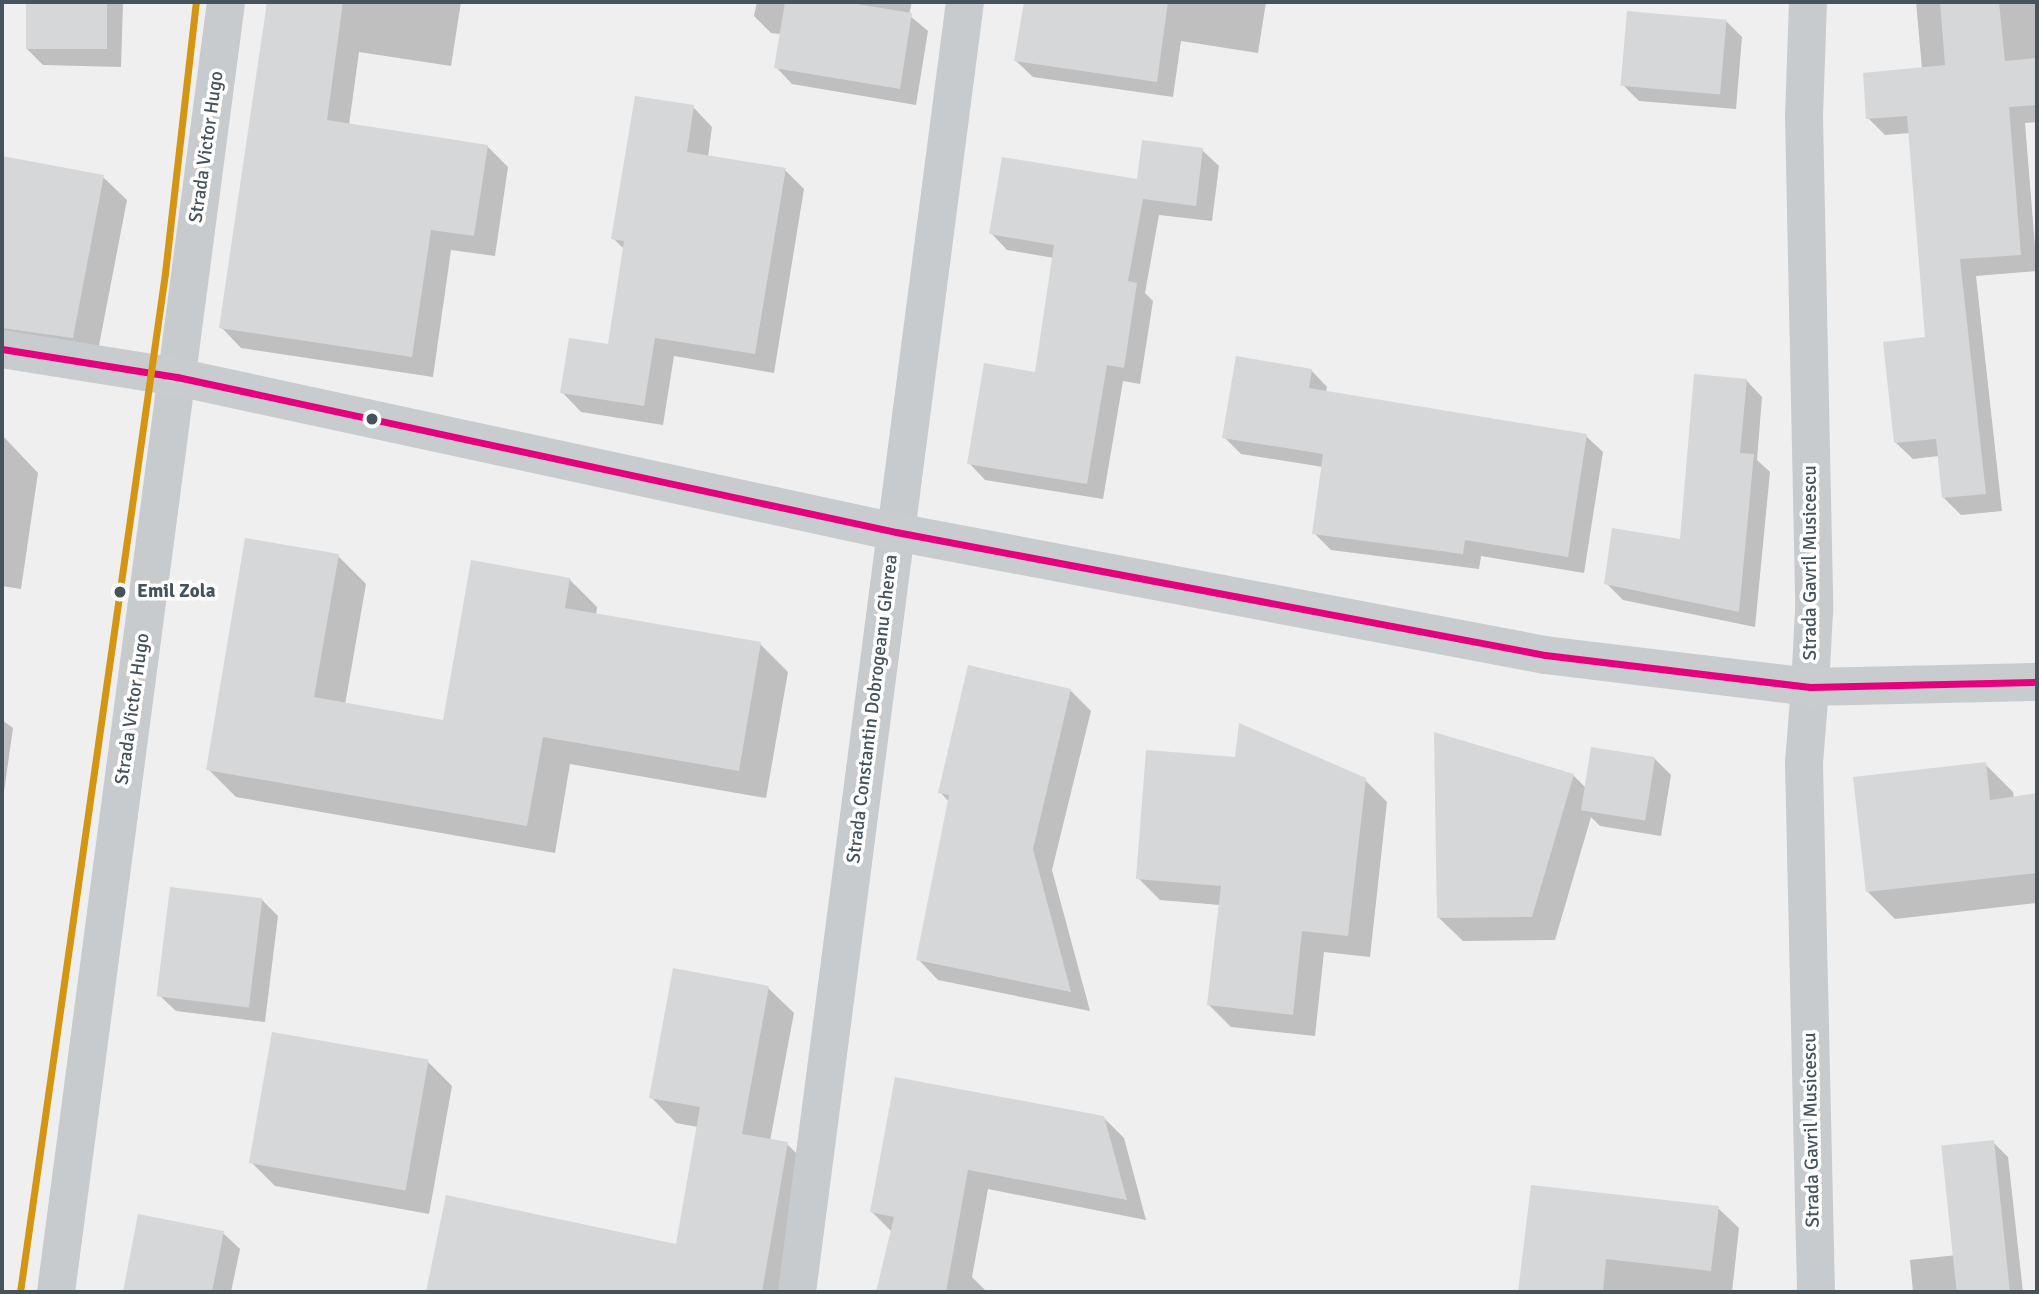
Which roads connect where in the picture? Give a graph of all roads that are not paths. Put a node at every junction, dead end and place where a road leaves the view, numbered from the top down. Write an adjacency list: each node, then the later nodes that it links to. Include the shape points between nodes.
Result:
1 (226, 2): 5 (street, Strada Victor Hugo)
2 (965, 2): 6 (street, Strada Constantin Dobrogeanu Gherea)
3 (1808, 2): 8 (street, Strada Gavril Musicescu, via 1804,116 1814,611)
4 (2, 349): 5 (main road)
5 (177, 377): 6 (main road); 9 (street, Strada Victor Hugo)
6 (896, 532): 8 (main road, via 1545,655); 10 (street, Strada Constantin Dobrogeanu Gherea)
7 (2037, 682): 8 (main road)
8 (1810, 688): 11 (street, Strada Gavril Musicescu, via 1804,762)
9 (56, 1292)
10 (797, 1292)
11 (1816, 1292)

